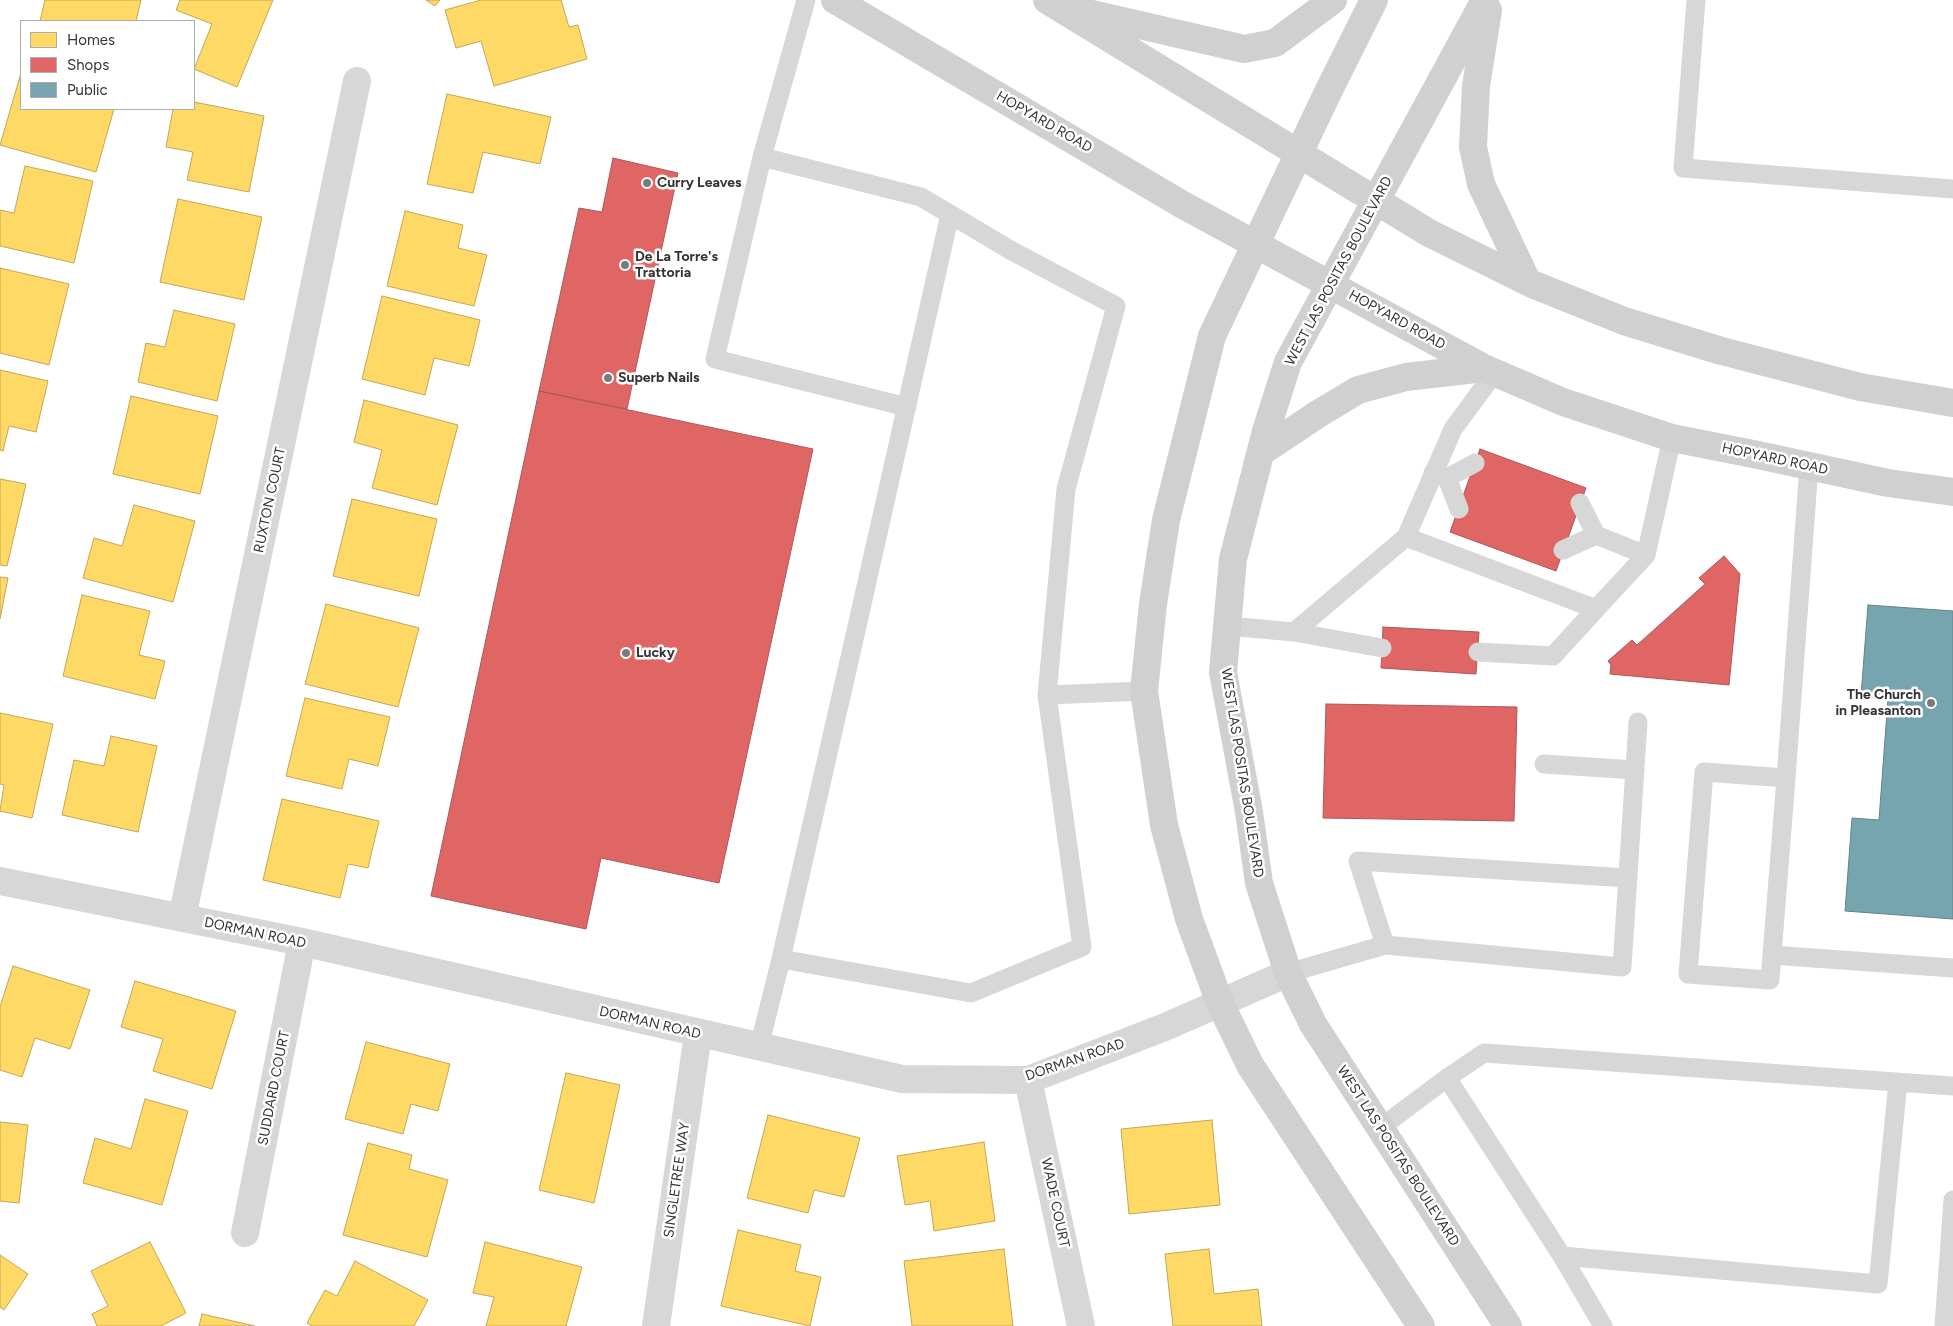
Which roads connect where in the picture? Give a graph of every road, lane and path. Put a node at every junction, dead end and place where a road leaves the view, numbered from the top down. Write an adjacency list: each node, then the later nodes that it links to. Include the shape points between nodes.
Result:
1 (806, 0): 11 (lane)
2 (835, 0): 15 (main road, HOPYARD ROAD)
3 (1333, 0): 8 (main road, via 1275,43 1244,49)
4 (1374, 0): 10 (main road)
5 (1485, 0): 13 (main road, WEST LAS POSITAS BOULEVARD)
6 (1490, 0): 16 (main road, via 1476,86 1473,147 1481,184)
7 (1696, 0): 12 (lane, via 1683,168)
8 (1052, 3): 10 (main road)
9 (357, 82): 46 (street, RUXTON COURT)
10 (1298, 154): 13 (main road); 15 (main road)
11 (762, 157): 14 (lane, via 921,197); 20 (lane, via 716,359)
12 (1953, 189)
13 (1376, 201): 16 (main road, via 1429,233); 17 (main road, WEST LAS POSITAS BOULEVARD)
14 (950, 214): 20 (lane); 39 (lane, via 1116,306 1066,488)
15 (1255, 243): 17 (main road, HOPYARD ROAD); 38 (main road, via 1212,336 1207,354 1166,520)
16 (1527, 281): 19 (main road, via 1624,321 1718,350 1860,388)
17 (1331, 284): 18 (main road, HOPYARD ROAD); 22 (main road, WEST LAS POSITAS BOULEVARD, via 1288,362)
18 (1489, 370): 21 (main road, HOPYARD ROAD, via 1563,402); 22 (main road, via 1406,378 1358,390); 25 (lane, via 1453,429)
19 (1953, 403)
20 (907, 407): 50 (lane)
21 (1672, 438): 24 (main road, HOPYARD ROAD); 32 (lane)
22 (1261, 452): 34 (main road, WEST LAS POSITAS BOULEVARD, via 1233,559)
23 (1475, 463): 25 (lane)
24 (1810, 466): 26 (main road, HOPYARD ROAD, via 1888,483); 43 (lane)
25 (1440, 476): 28 (lane); 30 (lane)
26 (1953, 492)
27 (1580, 503): 29 (lane)
28 (1459, 508)
29 (1596, 535): 31 (lane); 32 (lane)
30 (1406, 537): 33 (lane); 35 (lane)
31 (1564, 550)
32 (1646, 554): 33 (lane)
33 (1596, 609): 37 (lane, via 1553,656)
34 (1227, 626): 35 (lane); 52 (main road, WEST LAS POSITAS BOULEVARD, via 1223,672 1259,883)
35 (1294, 632): 36 (lane)
36 (1382, 648)
37 (1478, 652)
38 (1144, 691): 39 (lane); 53 (main road, via 1164,825 1189,919)
39 (1047, 696): 50 (lane, via 1082,947 970,993)
40 (1638, 722): 42 (lane)
41 (1544, 764): 42 (lane)
42 (1635, 770): 44 (lane)
43 (1786, 778): 49 (lane); 49 (lane, via 1704,772 1688,974 1770,980)
44 (1628, 878): 48 (lane, via 1622,967); 48 (lane, via 1358,861)
45 (0, 881): 46 (street, DORMAN ROAD)
46 (182, 918): 47 (street, DORMAN ROAD)
47 (302, 942): 54 (street, DORMAN ROAD); 62 (street, SUDDARD COURT)
48 (1385, 945): 52 (lane)
49 (1772, 955): 51 (lane)
50 (781, 959): 55 (lane)
51 (1953, 968)
52 (1288, 973): 53 (street, DORMAN ROAD); 60 (main road, WEST LAS POSITAS BOULEVARD, via 1313,1024)
53 (1220, 1002): 57 (street, DORMAN ROAD); 66 (main road, via 1250,1065)
54 (698, 1034): 55 (street, DORMAN ROAD); 64 (street, SINGLETREE WAY)
55 (759, 1047): 57 (street, DORMAN ROAD, via 902,1079)
56 (1447, 1078): 58 (lane, via 1484,1053); 60 (lane); 63 (lane)
57 (1028, 1080): 65 (street, WADE COURT)
58 (1898, 1082): 59 (lane); 63 (lane, via 1878,1284)
59 (1953, 1086)
60 (1380, 1128): 67 (main road, WEST LAS POSITAS BOULEVARD)
61 (1953, 1200): 69 (lane)
62 (246, 1233)
63 (1562, 1256): 68 (lane)
64 (656, 1326)
65 (1082, 1326)
66 (1421, 1326)
67 (1508, 1326)
68 (1603, 1326)
69 (1944, 1326)

